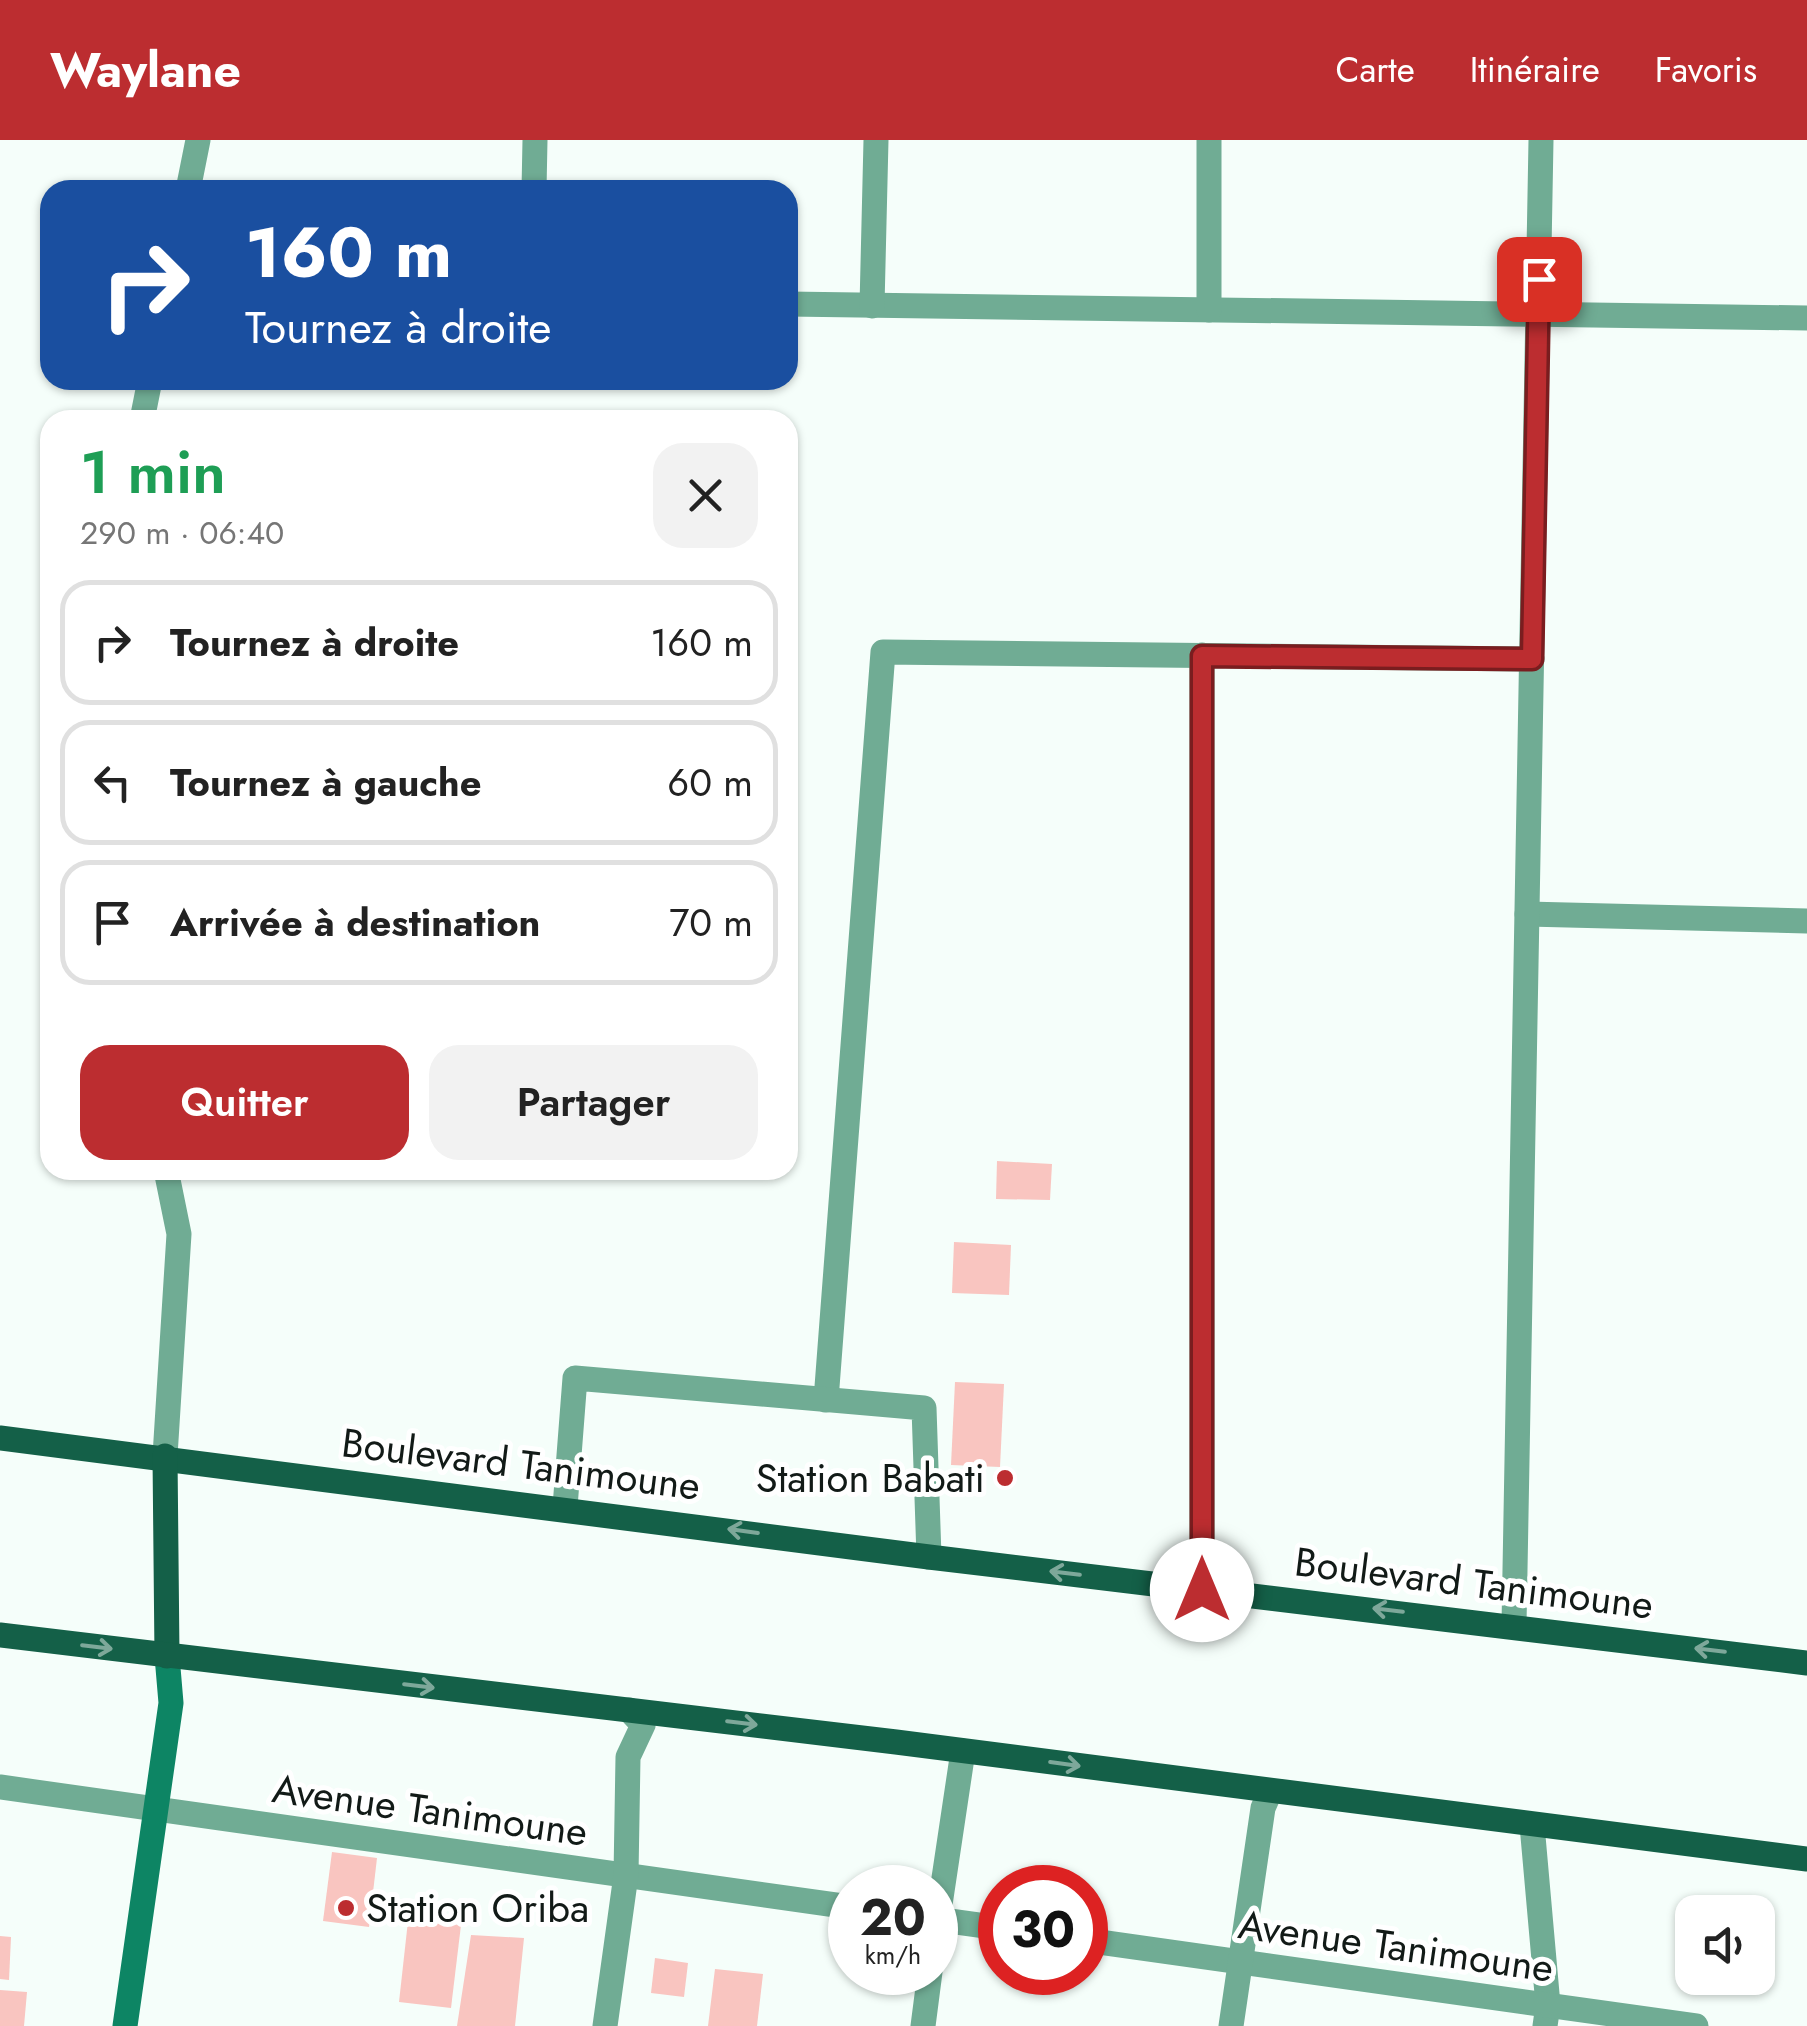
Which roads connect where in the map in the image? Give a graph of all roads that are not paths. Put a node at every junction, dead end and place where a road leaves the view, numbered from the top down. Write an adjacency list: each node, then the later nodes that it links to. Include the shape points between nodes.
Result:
1 (198, 140): 6 (street)
2 (534, 140): 7 (street)
3 (876, 140): 9 (street)
4 (1209, 140): 10 (street)
5 (1541, 140): 11 (street)
6 (190, 180)
7 (534, 180)
8 (798, 304): 9 (street)
9 (872, 306): 10 (street)
10 (1209, 310): 11 (street)
11 (1538, 314): 12 (street); 14 (street)
12 (1807, 318)
13 (1202, 656): 14 (street); 18 (street, via 882,652); 23 (street)
14 (1532, 659): 15 (street)
15 (1527, 914): 16 (street); 24 (street)
16 (1807, 921)
17 (168, 1180): 20 (street, via 179,1234)
18 (826, 1400): 21 (street, via 574,1378); 22 (street, via 924,1408)
19 (0, 1438): 20 (main road, Boulevard Tanimoune)
20 (164, 1456): 21 (main road, Boulevard Tanimoune); 26 (main road)
21 (565, 1507): 22 (main road, Boulevard Tanimoune, one-way to 21)
22 (930, 1557): 23 (main road, Boulevard Tanimoune, one-way to 22)
23 (1202, 1590): 24 (main road, Boulevard Tanimoune, one-way to 23)
24 (1514, 1625): 27 (main road, Boulevard Tanimoune, one-way to 24)
25 (0, 1634): 26 (main road, one-way to 26)
26 (167, 1656): 28 (main road, one-way to 28); 32 (main road, via 171,1704)
27 (1807, 1662)
28 (629, 1710): 29 (main road, one-way to 29); 36 (street, via 642,1725 628,1758)
29 (963, 1751): 31 (main road, one-way to 31); 35 (street)
30 (0, 1787): 32 (street, Avenue Tanimoune)
31 (1270, 1792): 33 (main road); 39 (street)
32 (156, 1809): 36 (street, Avenue Tanimoune); 42 (main road)
33 (1532, 1824): 34 (main road); 41 (street)
34 (1807, 1860)
35 (945, 1865)
36 (626, 1876): 37 (street, Avenue Tanimoune); 43 (street)
37 (828, 1904)
38 (1108, 1943): 39 (street, Avenue Tanimoune)
39 (1238, 1962): 41 (street, Avenue Tanimoune); 45 (street)
40 (927, 1995): 44 (street)
41 (1547, 2016): 46 (street, Avenue Tanimoune)
42 (125, 2026)
43 (605, 2026)
44 (923, 2026)
45 (1231, 2026)
46 (1696, 2026)

